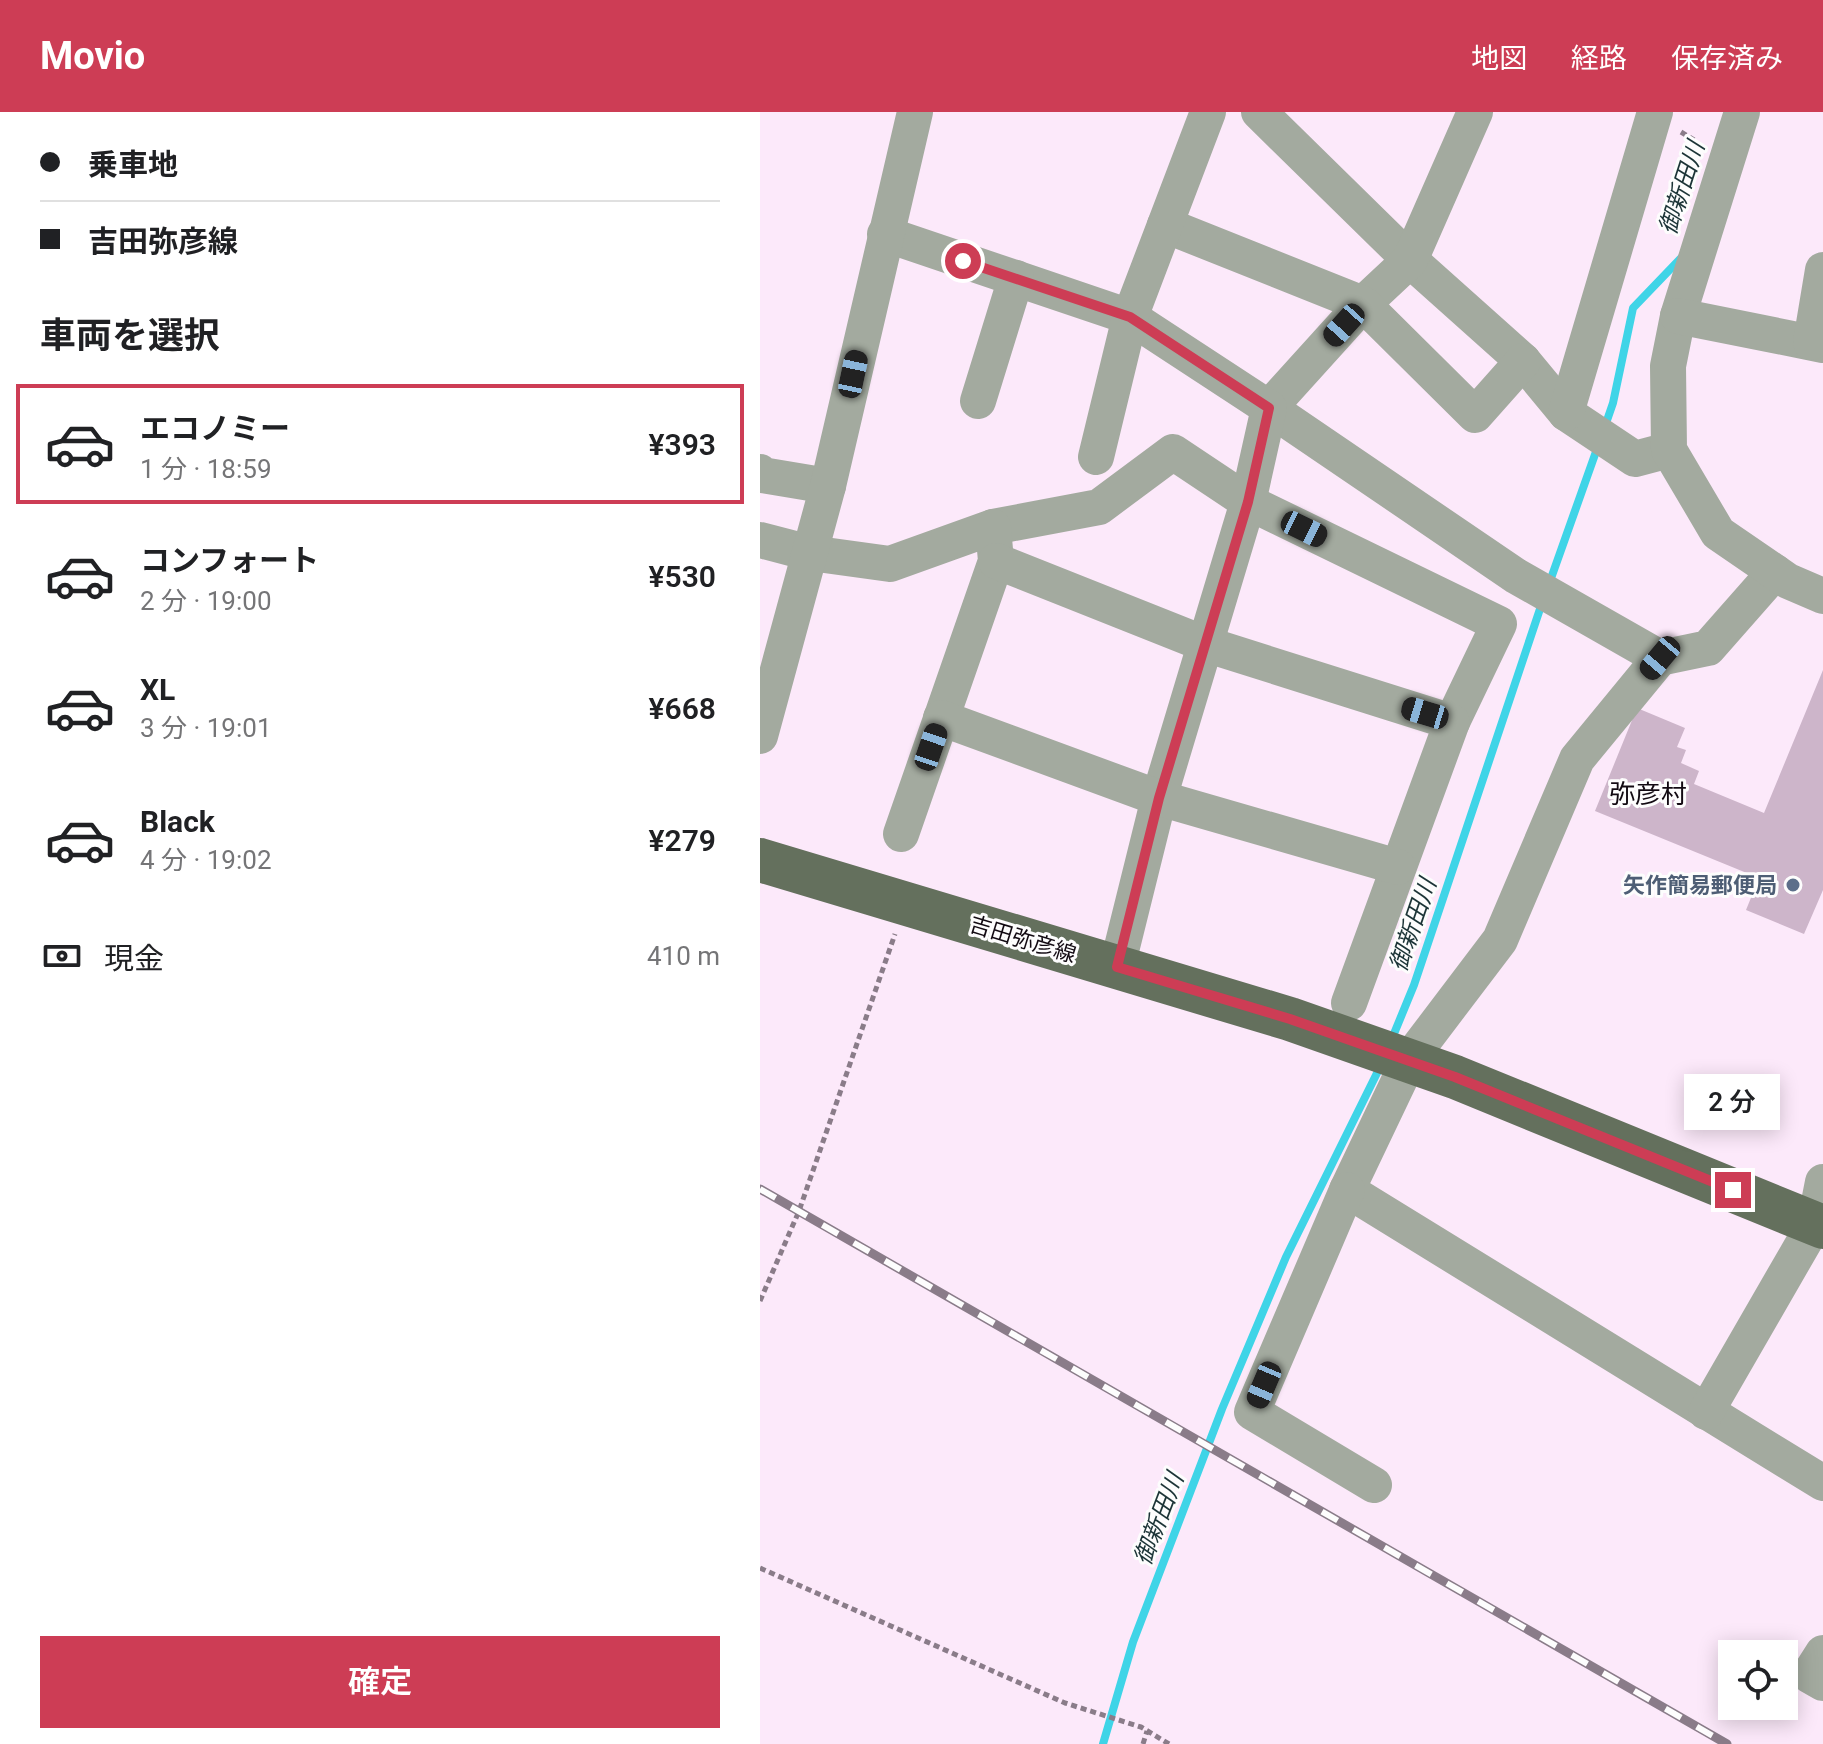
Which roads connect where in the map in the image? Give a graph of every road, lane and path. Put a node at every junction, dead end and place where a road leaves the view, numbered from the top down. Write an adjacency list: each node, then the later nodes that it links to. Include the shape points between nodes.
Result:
1 (915, 112): 10 (street)
2 (1208, 112): 9 (street)
3 (1259, 112): 11 (street)
4 (1475, 112): 11 (street)
5 (1655, 112): 21 (street)
6 (1742, 112): 15 (street)
7 (1687, 135): 8 (path)
8 (1694, 140)
9 (1165, 225): 14 (street); 16 (street)
10 (885, 234): 13 (street); 25 (street)
11 (1410, 260): 14 (street); 18 (street)
12 (1823, 270): 17 (street)
13 (1016, 278): 16 (street); 19 (street)
14 (1363, 304): 18 (street, via 1475,415); 20 (street)
15 (1678, 316): 17 (street); 22 (street, via 1668,366)
16 (1130, 317): 20 (street); 23 (street)
17 (1817, 343)
18 (1523, 361): 21 (street)
19 (978, 401)
20 (1269, 408): 26 (street); 33 (street, via 1530,584)
21 (1566, 413): 22 (street, via 1635,459)
22 (1669, 450): 30 (street, via 1718,533)
23 (1096, 457)
24 (760, 472): 25 (street)
25 (828, 486): 29 (street)
26 (1248, 502): 28 (street, via 1173,452 1099,507); 32 (street); 35 (street, via 1499,624)
27 (760, 540): 29 (street)
28 (994, 544): 29 (street, via 890,564); 32 (street); 34 (street)
29 (810, 553): 36 (street)
30 (1775, 572): 31 (street); 33 (street, via 1708,648)
31 (1823, 596)
32 (1205, 644): 35 (street); 37 (street)
33 (1660, 658): 44 (street, via 1577,759 1500,940)
34 (941, 718): 37 (street); 38 (street)
35 (1452, 722): 40 (street)
36 (760, 736)
37 (1159, 798): 40 (street); 42 (street)
38 (901, 834)
39 (760, 860): 41 (main road, 吉田弥彦線)
40 (1398, 867): 43 (street)
41 (905, 903): 42 (main road, 吉田弥彦線); 47 (path, via 799,1211)
42 (1117, 967): 43 (main road, 吉田弥彦線)
43 (1346, 1020): 44 (main road, 吉田弥彦線)
44 (1402, 1058): 45 (street); 46 (main road, 吉田弥彦線)
45 (1347, 1190): 48 (street); 50 (street, via 1252,1412)
46 (1820, 1211): 48 (street)
47 (760, 1301)
48 (1706, 1412): 49 (street)
49 (1823, 1483)
50 (1374, 1485)
51 (760, 1568): 54 (path, via 1065,1703)
52 (1823, 1653): 53 (street, via 1809,1675)
53 (1823, 1683)
54 (1147, 1731): 55 (path); 56 (path)
55 (1143, 1744)
56 (1169, 1744)

